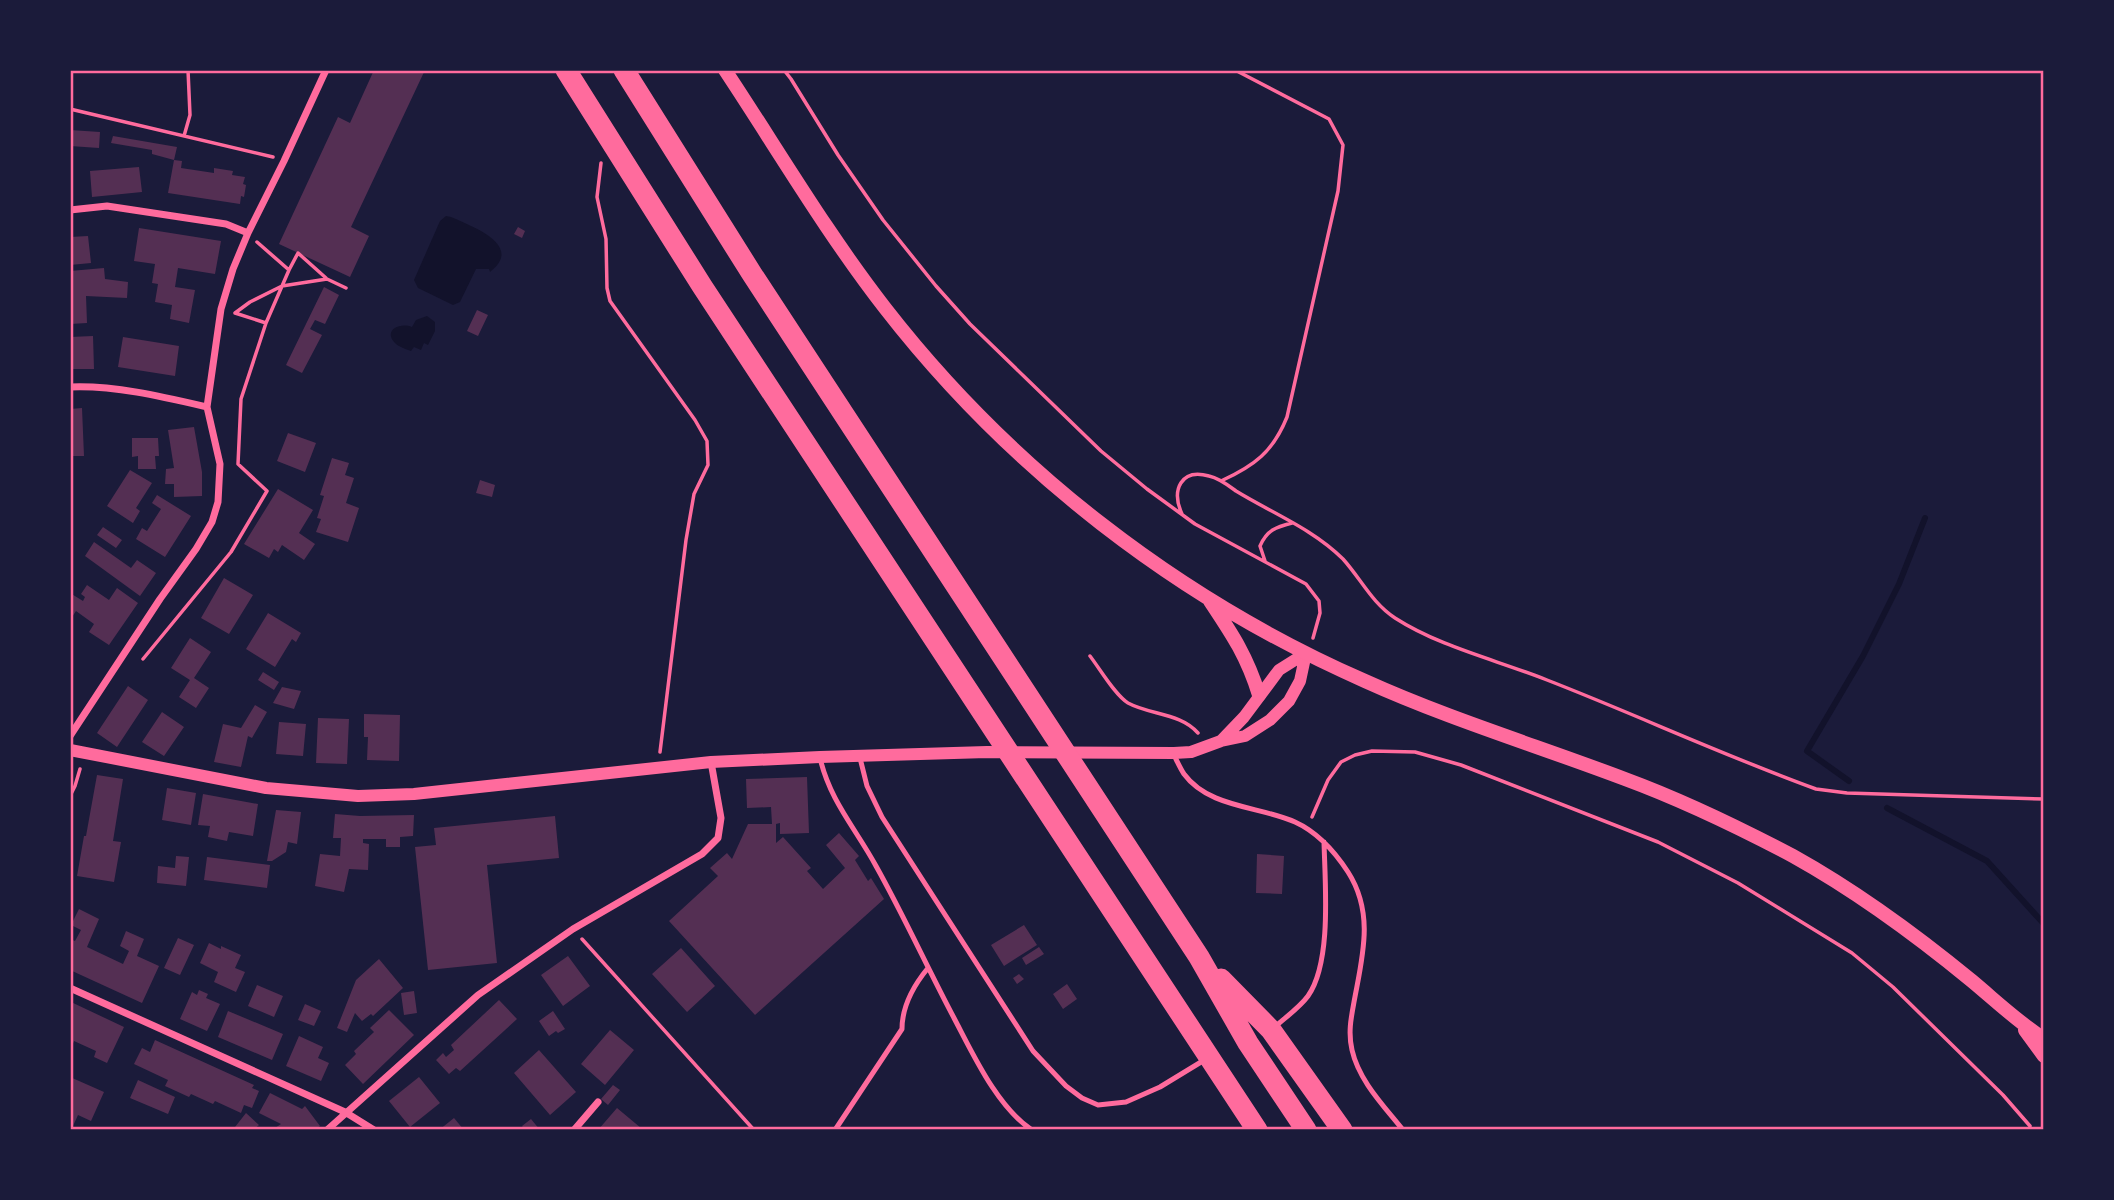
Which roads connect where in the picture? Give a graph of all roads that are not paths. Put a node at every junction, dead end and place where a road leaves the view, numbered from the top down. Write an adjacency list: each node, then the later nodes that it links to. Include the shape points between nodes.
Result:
1 (326, 70): 6 (street)
2 (566, 70): 27 (highway)
3 (624, 70): 20 (highway, via 752,274)
4 (725, 70): 9 (main road, via 861,277 940,374 1060,491 1130,546)
5 (70, 209): 6 (street, via 107,206 226,224)
6 (248, 233): 8 (street, via 221,309)
7 (70, 387): 8 (street, via 171,398)
8 (207, 407): 12 (street, via 220,464 212,522)
9 (1207, 597): 10 (main road); 11 (main road, via 1250,666)
10 (1306, 653): 11 (street, via 1279,670); 13 (street, via 1300,681 1289,701 1245,736); 23 (main road, via 1363,681 1640,785 1757,837 1863,899)
11 (1259, 695): 13 (street)
12 (70, 736)
13 (1221, 741): 15 (street)
14 (70, 750): 18 (street, via 266,788 358,796 408,795)
15 (1174, 753): 16 (street); 19 (lane, via 1184,774 1198,788 1292,821)
16 (859, 756): 17 (street); 27 (lane, via 866,786 882,817 1033,1051 1066,1086 1098,1105 1126,1102)
17 (820, 757): 18 (street); 21 (lane, via 836,802 876,865)
18 (711, 762): 29 (street, via 721,818 718,838 702,854 573,929 478,995)
19 (1324, 842): 24 (lane, via 1326,905 1319,969 1307,996); 38 (lane, via 1349,873 1364,916 1366,935 1350,1024 1352,1050 1373,1093)
20 (1199, 957): 24 (highway); 36 (highway, via 1248,1043)
21 (928, 968): 33 (lane, via 902,1015 902,1030); 34 (lane, via 982,1073 1018,1121)
22 (70, 988): 29 (street)
23 (2020, 1023): 25 (main road); 26 (main road)
24 (1271, 1030): 37 (highway)
25 (2044, 1039)
26 (2044, 1056)
27 (1209, 1058): 35 (highway)
28 (598, 1102): 32 (street)
29 (345, 1112): 30 (street); 31 (street)
30 (327, 1130)
31 (374, 1130)
32 (574, 1130)
33 (835, 1130)
34 (1031, 1130)
35 (1256, 1130)
36 (1306, 1130)
37 (1342, 1130)
38 (1403, 1130)

